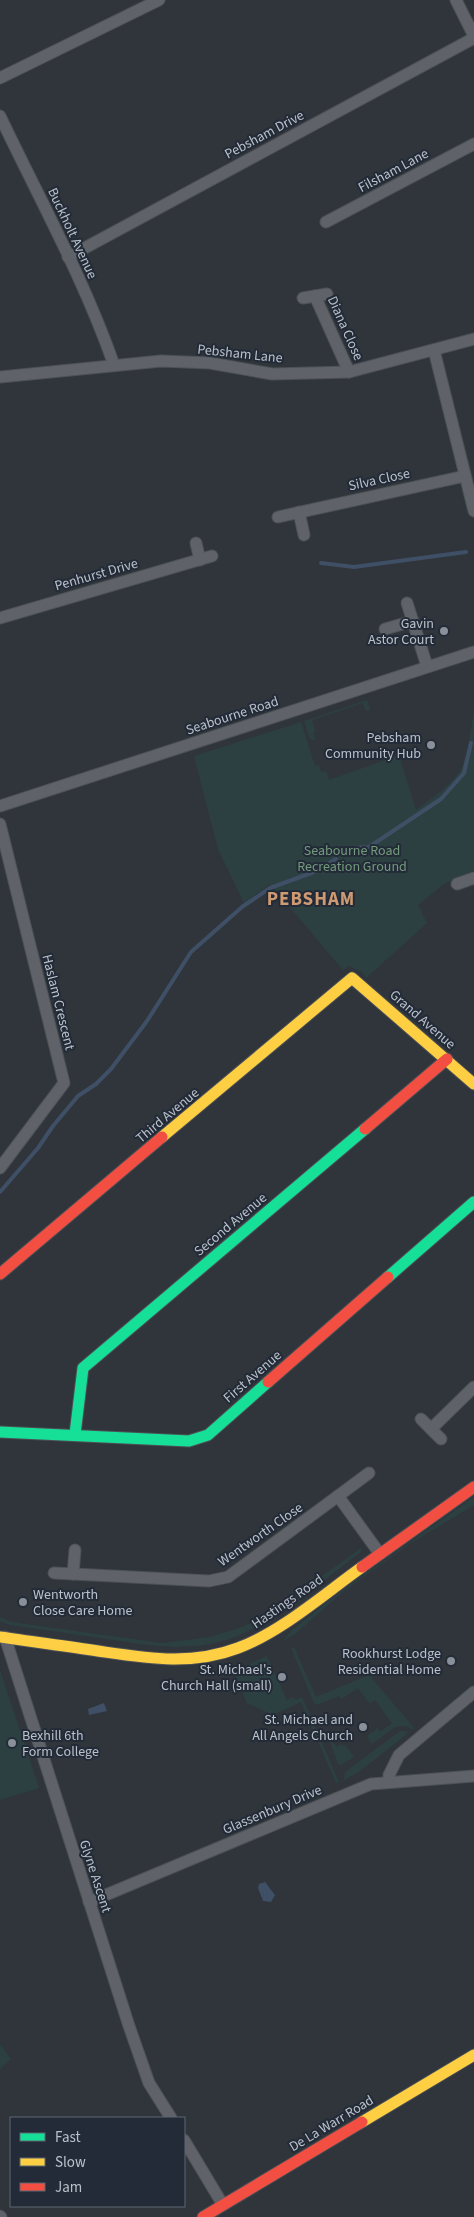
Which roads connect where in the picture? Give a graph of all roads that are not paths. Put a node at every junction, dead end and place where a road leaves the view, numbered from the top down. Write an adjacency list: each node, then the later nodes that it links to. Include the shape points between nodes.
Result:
1 (159, 0): 4 (street)
2 (456, 0): 3 (street)
3 (474, 37): 8 (street, Pebsham Drive)
4 (0, 78)
5 (0, 116): 8 (street, Buckholt Avenue)
6 (474, 144): 7 (street, Filsham Lane)
7 (326, 222)
8 (68, 257): 14 (street, Buckholt Avenue)
9 (328, 294): 10 (street, Diana Close)
10 (315, 296): 11 (street, Diana Close); 15 (street, Diana Close)
11 (303, 298)
12 (474, 339): 13 (street, Pebsham Lane)
13 (434, 350): 15 (street, Pebsham Lane); 17 (street)
14 (114, 365): 15 (street, Pebsham Lane, via 161,361 210,363 272,374); 16 (street, Pebsham Lane)
15 (349, 372)
16 (0, 377)
17 (465, 476): 18 (street); 19 (street, Silva Close)
18 (474, 511)
19 (299, 512): 20 (street, Silva Close); 21 (street)
20 (278, 516)
21 (304, 535)
22 (196, 543): 24 (street, Penhurst Drive, via 206,558)
23 (407, 603): 25 (street)
24 (0, 618)
25 (413, 621): 26 (street); 28 (street)
26 (385, 630)
27 (474, 652): 28 (street, Seabourne Road)
28 (427, 666): 29 (street, Seabourne Road)
29 (0, 806)
30 (0, 824): 36 (street, Haslam Crescent, via 64,1083)
31 (474, 878): 32 (street)
32 (457, 884)
33 (352, 978): 34 (main road, Grand Avenue); 38 (main road, Third Avenue)
34 (447, 1059): 35 (main road, Grand Avenue); 43 (main road, Second Avenue, via 83,1368)
35 (474, 1084)
36 (0, 1168)
37 (474, 1202): 43 (main road, First Avenue, via 208,1435 189,1441)
38 (0, 1274)
39 (474, 1387): 41 (street)
40 (420, 1419): 41 (street)
41 (431, 1429): 44 (street)
42 (0, 1432): 43 (main road, First Avenue)
43 (75, 1434)
44 (441, 1439)
45 (369, 1473): 47 (street, Wentworth Close)
46 (474, 1487): 49 (main road, Hastings Road)
47 (338, 1496): 49 (street); 51 (street, Wentworth Close, via 228,1577 209,1581)
48 (76, 1550): 51 (street)
49 (380, 1554): 52 (main road, Hastings Road, via 275,1629 239,1648 214,1656 160,1660)
50 (54, 1573): 51 (street, Wentworth Close)
51 (73, 1574)
52 (2, 1637): 56 (street, Glyne Ascent)
53 (474, 1692): 55 (street, via 399,1755 389,1774)
54 (474, 1776): 55 (street, Glassenbury Drive)
55 (389, 1782): 56 (street, Glassenbury Drive, via 371,1784 347,1793)
56 (89, 1902): 58 (street, Glyne Ascent, via 149,2083)
57 (474, 2054): 60 (main road, De La Warr Road)
58 (170, 2117)
59 (185, 2142): 60 (street)
60 (223, 2205): 61 (main road, De La Warr Road)
61 (203, 2217)

